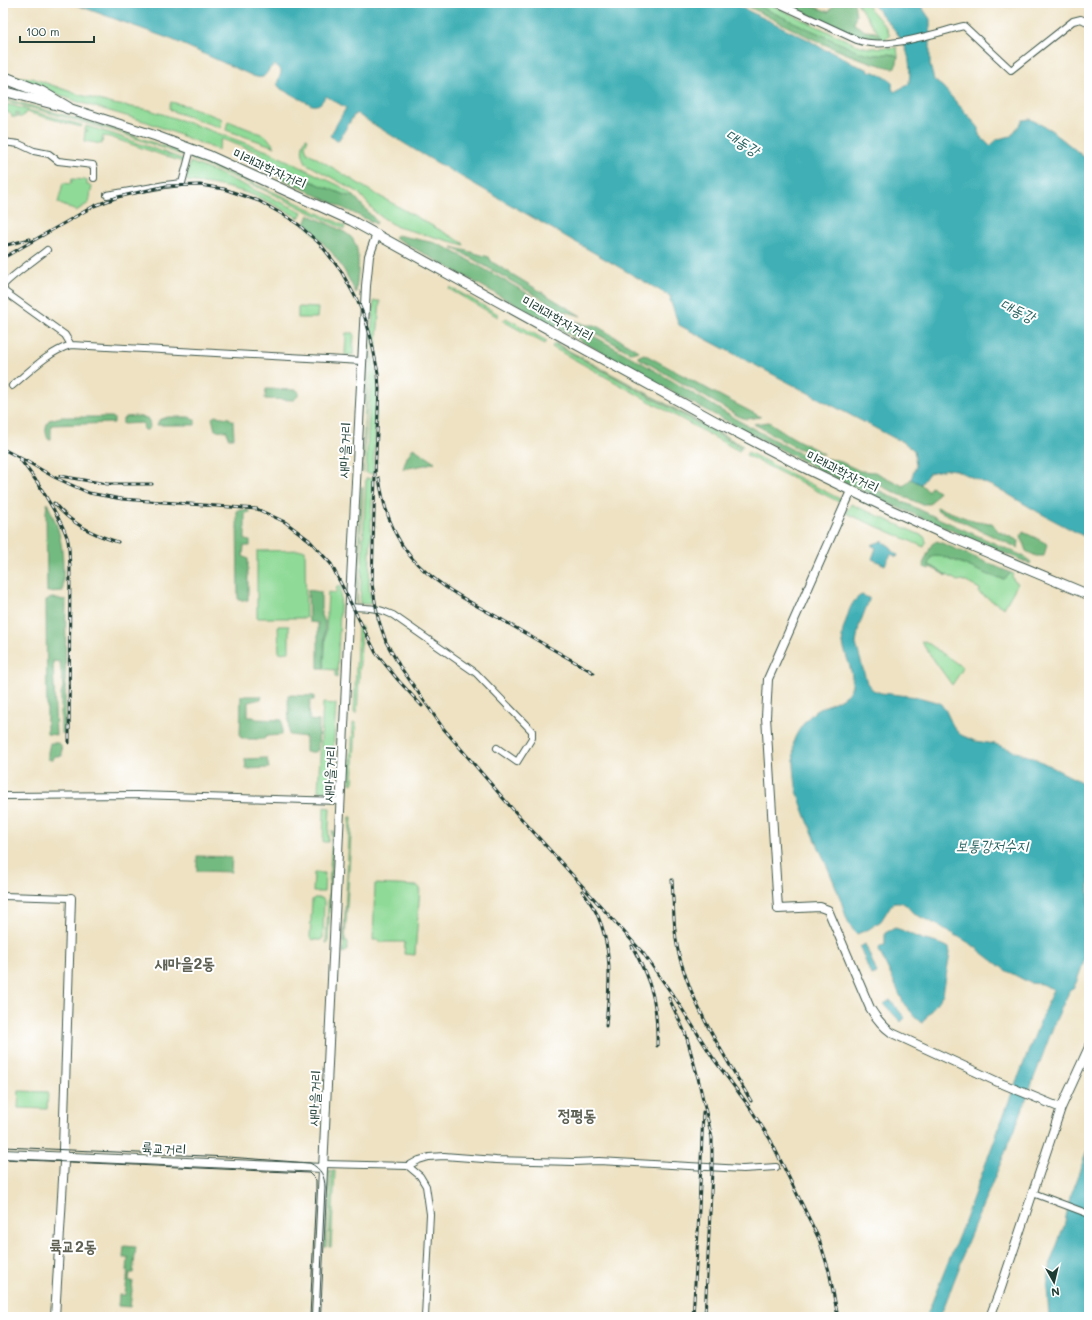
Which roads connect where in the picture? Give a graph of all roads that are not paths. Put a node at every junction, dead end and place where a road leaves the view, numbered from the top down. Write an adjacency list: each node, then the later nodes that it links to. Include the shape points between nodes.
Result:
1 (777, 3): 2 (street, via 865,43 896,42 964,26 1011,70 1073,21 1081,19)
2 (1089, 22)
3 (3, 77): 5 (highway, via 42,92)
4 (3, 91): 5 (main road, 미래과학자거리)
5 (68, 108): 7 (main road, 미래과학자거리)
6 (3, 142): 8 (street, via 19,144 34,152 49,154 58,161 93,165)
7 (191, 149): 9 (street, via 182,183); 10 (main road, 미래과학자거리)
8 (94, 178)
9 (107, 195)
10 (377, 234): 13 (main road, 새마을거리, via 369,256); 15 (main road, 미래과학자거리, via 715,421)
11 (47, 250): 12 (street, via 4,285 5,292 65,336)
12 (71, 345): 13 (street); 14 (street, via 60,348 38,363)
13 (362, 361): 17 (main road, 새마을거리)
14 (12, 386)
15 (851, 490): 16 (main road, 미래과학자거리, via 946,535); 24 (main road, via 768,679 766,716 778,909 820,907 828,910 870,1008 883,1027 903,1039)
16 (1089, 595)
17 (350, 607): 18 (street, via 372,608 393,615 476,673 532,732 532,738 517,762); 20 (main road, 새마을거리)
18 (497, 748)
19 (3, 796): 20 (street, via 137,795)
20 (340, 801): 27 (main road, 새마을거리)
21 (3, 896): 22 (street)
22 (72, 898): 26 (main road)
23 (1089, 1047): 24 (main road)
24 (1061, 1108): 30 (main road)
25 (3, 1154): 26 (main road, 륙교거리)
26 (64, 1157): 27 (main road, 륙교거리); 32 (main road)
27 (324, 1166): 28 (street); 33 (main road, 새마을거리)
28 (408, 1166): 29 (street, via 429,1157 444,1156 743,1169); 34 (street, via 420,1176 426,1186 430,1214)
29 (776, 1166)
30 (1033, 1193): 31 (street); 35 (main road)
31 (1089, 1214)
32 (55, 1317)
33 (316, 1317)
34 (425, 1317)
35 (990, 1317)

